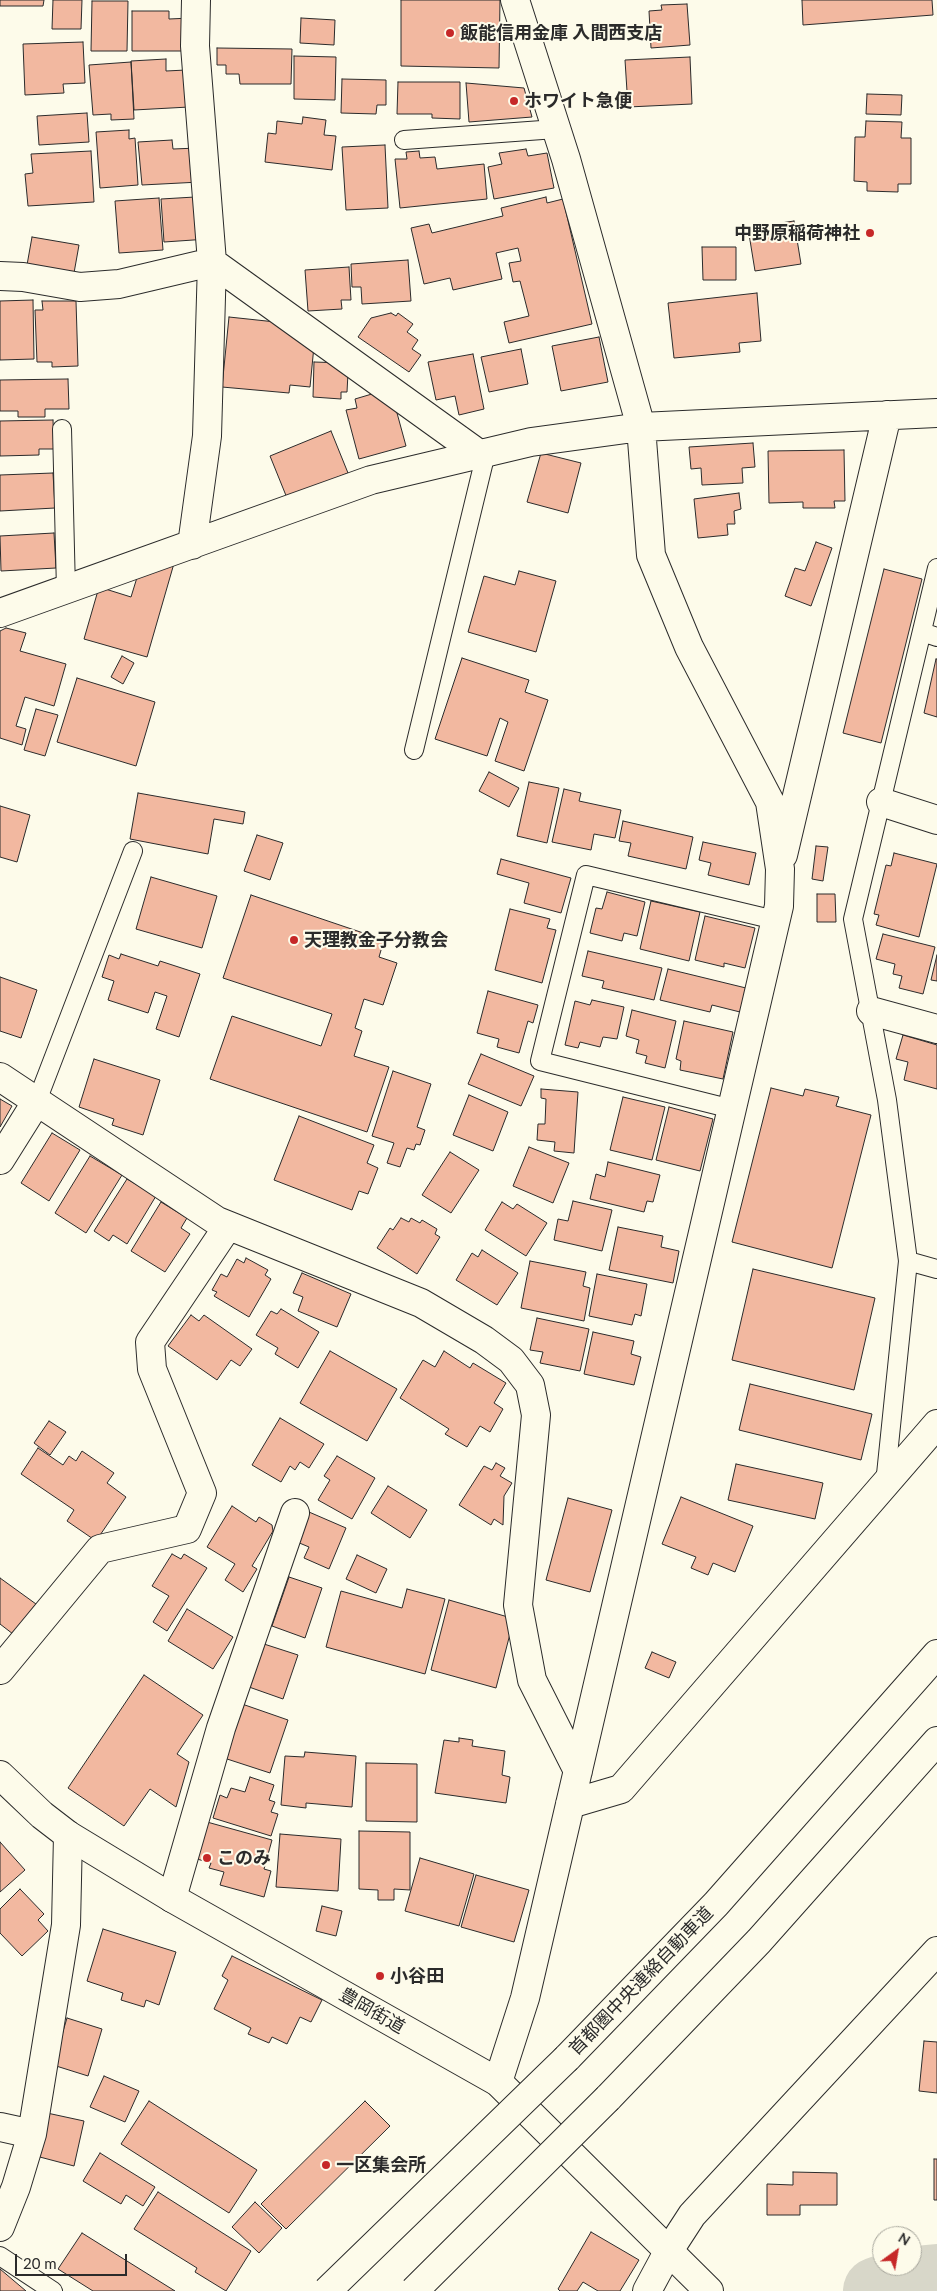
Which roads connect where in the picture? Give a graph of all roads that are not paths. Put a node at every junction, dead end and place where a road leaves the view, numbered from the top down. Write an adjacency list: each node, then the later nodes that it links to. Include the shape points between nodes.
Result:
1 (196, 0): 5 (main road, via 195,46)
2 (516, 0): 3 (main road)
3 (556, 129): 4 (lane); 9 (main road)
4 (404, 140)
5 (212, 262): 6 (main road, via 119,284 80,286); 11 (main road); 12 (main road, via 207,436)
6 (0, 276)
7 (937, 412): 8 (main road)
8 (887, 415): 9 (main road); 21 (main road)
9 (640, 427): 11 (main road, via 531,442); 21 (main road, via 651,555 689,647 770,802)
10 (62, 429): 14 (lane)
11 (482, 454): 12 (main road, via 371,480); 17 (lane)
12 (192, 545): 14 (main road)
13 (937, 568): 16 (lane)
14 (66, 590): 15 (main road)
15 (0, 613)
16 (929, 634): 18 (lane)
17 (414, 750)
18 (881, 802): 19 (main road); 23 (lane, via 853,919)
19 (937, 820)
20 (133, 851): 26 (lane)
21 (780, 868): 22 (main road, via 779,906)
22 (775, 920): 27 (main road); 27 (lane, via 586,875 540,1061)
23 (871, 1011): 24 (main road); 30 (lane, via 887,1100)
24 (937, 1029)
25 (0, 1077): 26 (main road)
26 (37, 1102): 28 (main road); 29 (main road)
27 (732, 1109): 38 (main road)
28 (0, 1160)
29 (228, 1226): 36 (main road, via 150,1342 152,1369 202,1493 186,1529 100,1549); 38 (main road, via 421,1303 511,1360 530,1385 536,1414 518,1606 532,1680)
30 (908, 1261): 31 (lane); 33 (lane)
31 (937, 1269)
32 (937, 1424): 33 (main road)
33 (885, 1484): 40 (main road, via 621,1789)
34 (295, 1513): 42 (main road, via 221,1728)
35 (937, 1654): 51 (main road, 首都圏中央連絡自動車道, bridge, via 716,1904 567,2058)
36 (0, 1670)
37 (937, 1741): 52 (main road, bridge, via 759,1941 608,2098)
38 (578, 1771): 40 (main road)
39 (0, 1775): 41 (main road, 豊岡街道, via 42,1816)
40 (570, 1804): 44 (main road, via 525,1998)
41 (68, 1835): 42 (main road, 豊岡街道); 46 (main road, via 66,1925)
42 (172, 1898): 44 (main road, 豊岡街道)
43 (937, 1951): 48 (main road, via 692,2215)
44 (498, 2082): 48 (main road, 豊岡街道)
45 (0, 2127): 46 (main road)
46 (32, 2134): 47 (main road)
47 (0, 2227)
48 (668, 2252): 53 (main road); 54 (main road, 豊岡街道)
49 (0, 2256): 50 (lane)
50 (53, 2291)
51 (327, 2291)
52 (414, 2291)
53 (647, 2291)
54 (709, 2291)

